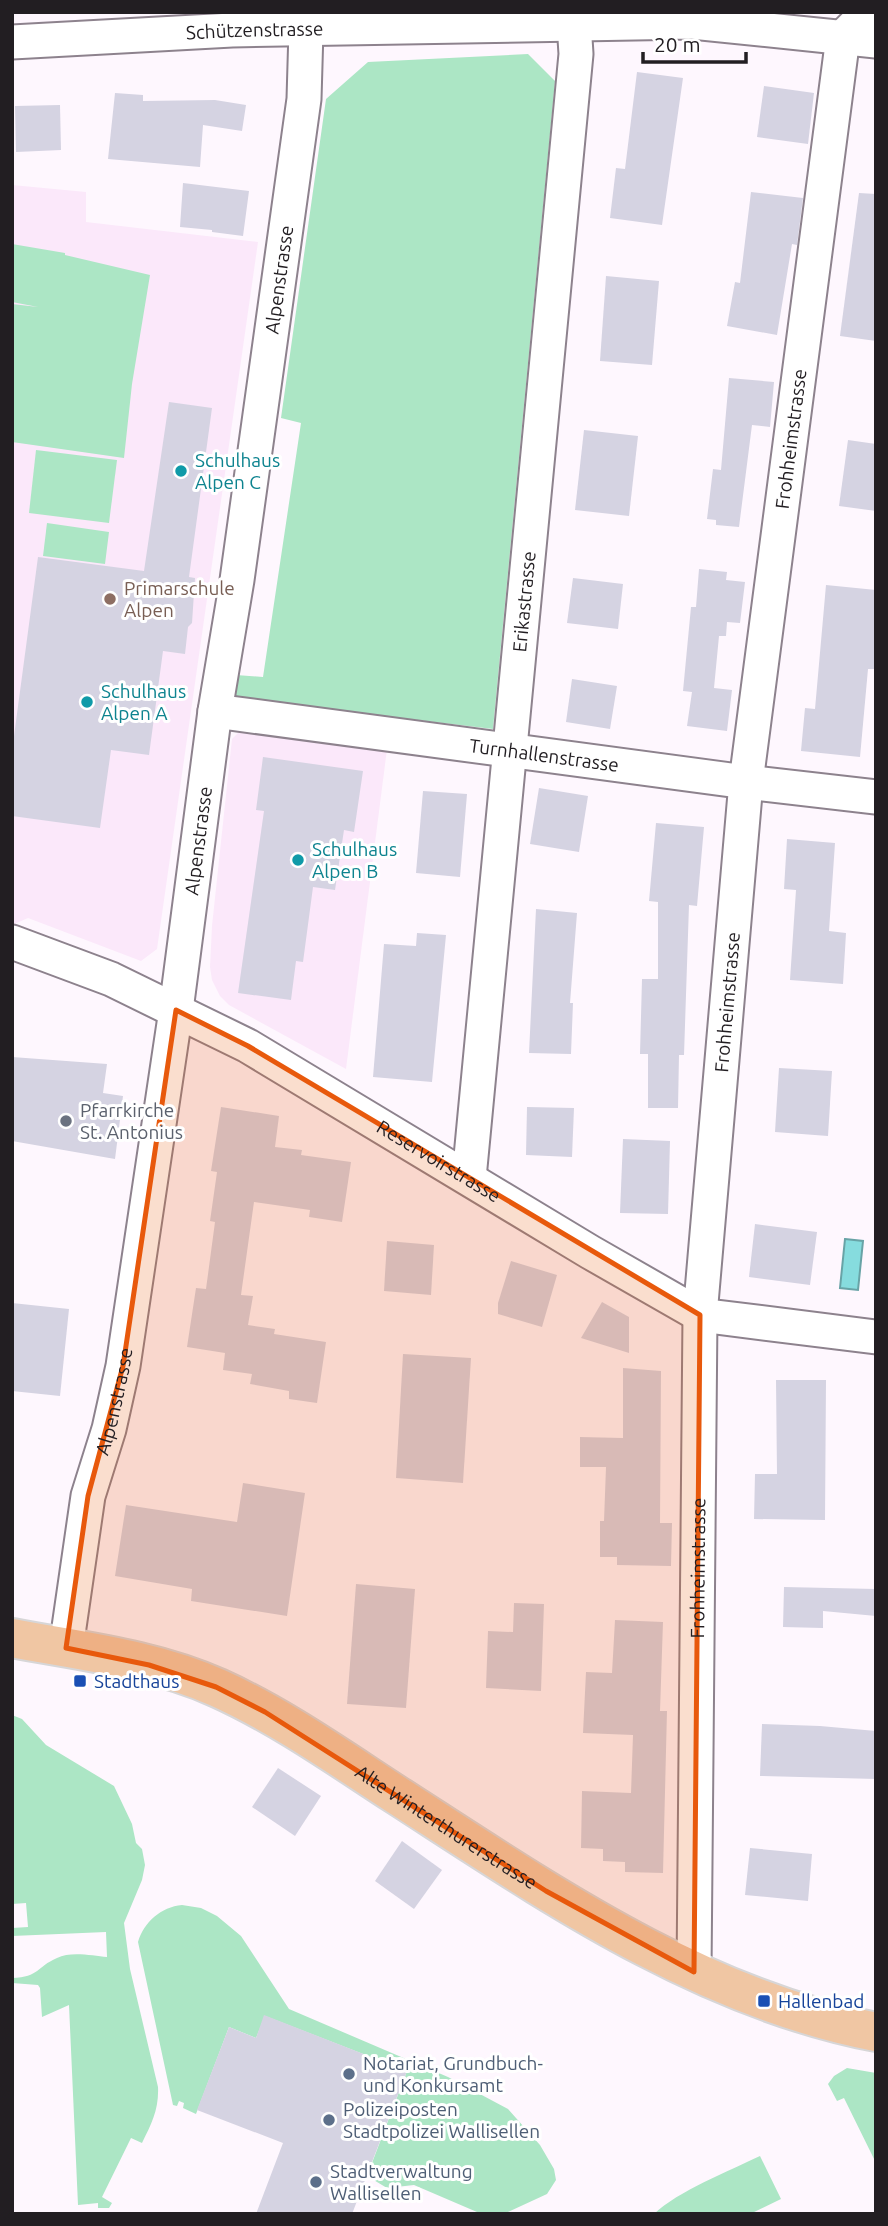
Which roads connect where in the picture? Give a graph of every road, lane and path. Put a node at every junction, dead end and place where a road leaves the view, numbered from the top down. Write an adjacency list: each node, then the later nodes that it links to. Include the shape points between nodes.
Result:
1 (868, 12): 5 (street)
2 (232, 21): 4 (street, Schützenstrasse); 7 (street, Schützenstrasse)
3 (573, 23): 4 (street, Schützenstrasse); 5 (street, Schützenstrasse, via 692,22); 9 (street, Erikastrasse, via 576,54)
4 (306, 30): 8 (street, Alpenstrasse, via 304,99)
5 (843, 37): 6 (street, Schützenstrasse); 10 (street, Frohheimstrasse)
6 (876, 41)
7 (12, 43)
8 (215, 710): 9 (street, Turnhallenstrasse); 13 (street, Alpenstrasse)
9 (509, 751): 10 (street, Turnhallenstrasse); 14 (street, Erikastrasse)
10 (746, 782): 11 (street, Turnhallenstrasse); 15 (street, Frohheimstrasse)
11 (876, 797)
12 (12, 942): 13 (street, Reservoirstrasse, via 111,979)
13 (176, 1010): 14 (street, Reservoirstrasse, via 248,1046); 18 (street, Alpenstrasse, via 123,1366 88,1496)
14 (468, 1178): 15 (street, Reservoirstrasse)
15 (701, 1315): 16 (street, Reservoirstrasse); 19 (street, Frohheimstrasse)
16 (876, 1337)
17 (12, 1638): 18 (main road, Alte Winterthurerstrasse)
18 (66, 1647): 19 (main road, Alte Winterthurerstrasse, via 149,1665 216,1687 253,1706 546,1891)
19 (694, 1972): 20 (main road, Alte Winterthurerstrasse, via 764,2001)
20 (876, 2032)

